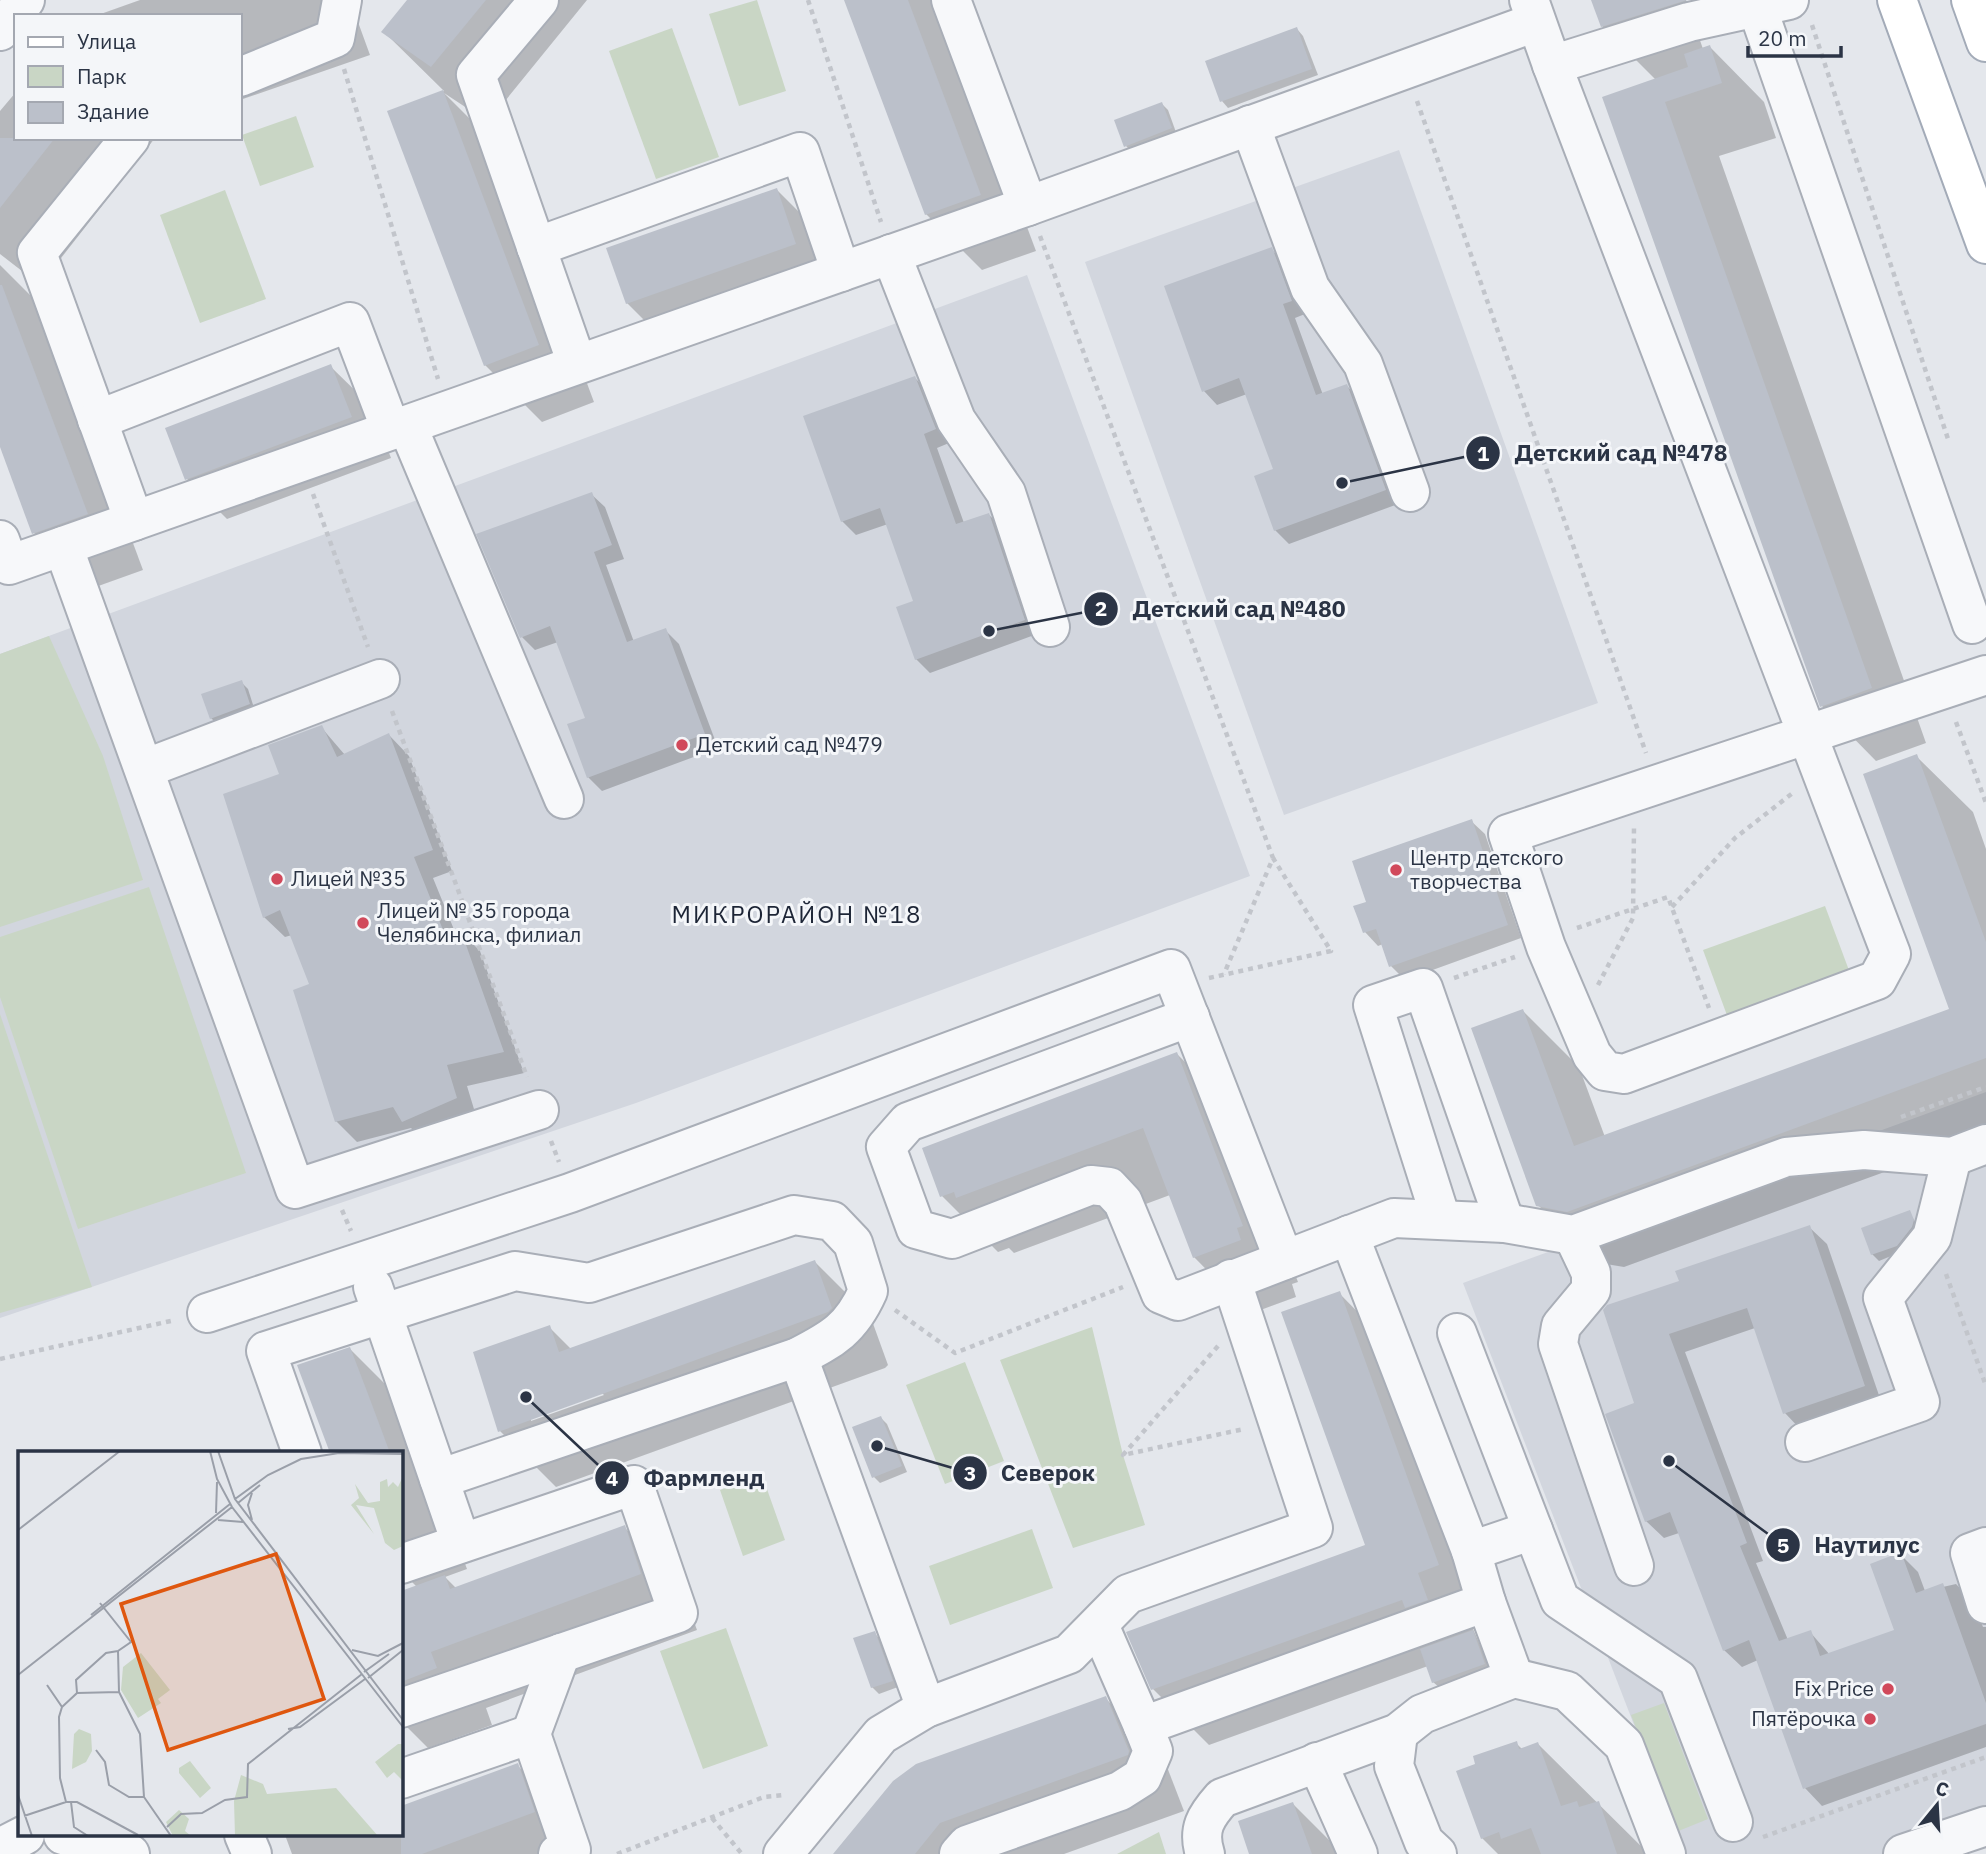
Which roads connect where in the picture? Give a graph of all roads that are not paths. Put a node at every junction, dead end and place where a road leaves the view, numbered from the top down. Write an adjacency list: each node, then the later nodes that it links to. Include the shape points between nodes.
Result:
1 (25, 0): 10 (lane)
2 (342, 0): 13 (lane, via 335,38)
3 (539, 0): 18 (lane, via 476,75)
4 (951, 0): 16 (lane)
5 (1897, 0): 17 (main road)
6 (1971, 0): 11 (main road)
7 (1785, 8): 9 (lane); 28 (lane)
8 (1533, 11): 12 (lane); 14 (lane, via 1405,69)
9 (1685, 11): 12 (lane)
10 (0, 31)
11 (1986, 42)
12 (1552, 65): 32 (lane)
13 (242, 76)
14 (1250, 125): 16 (lane); 24 (lane, via 1310,288 1363,364)
15 (128, 140): 22 (lane, via 37,253)
16 (1028, 206): 19 (lane)
17 (1986, 244)
18 (536, 247): 20 (lane, via 800,152); 21 (lane)
19 (891, 254): 20 (lane); 29 (lane, via 956,420 1006,493)
20 (841, 272): 21 (lane)
21 (577, 364): 23 (lane)
22 (97, 420): 23 (lane, via 349,322); 25 (lane)
23 (399, 427): 25 (lane); 34 (lane)
24 (1410, 492)
25 (134, 521): 27 (lane)
26 (0, 540): 27 (lane, via 9,565)
27 (63, 546): 33 (lane)
28 (1972, 624)
29 (1050, 627)
30 (1986, 675): 32 (lane)
31 (380, 679): 33 (lane)
32 (1809, 733): 32 (lane, via 1508,834 1545,943 1592,1055 1605,1071 1624,1074 1877,980 1891,954)
33 (144, 769): 36 (lane, via 295,1189)
34 (564, 799)
35 (1184, 1001): 42 (lane); 43 (lane, via 1171,969 570,1193); 44 (lane, via 908,1122 886,1147 916,1230 951,1239 1091,1185 1110,1187 1123,1202 1161,1294 1178,1301)
36 (539, 1110)
37 (1969, 1150): 41 (lane, via 1864,1150 1786,1157); 49 (lane, via 1932,1237 1883,1298 1920,1402)
38 (1441, 1219): 39 (lane); 39 (lane, via 1373,1005 1423,988); 40 (lane, via 1394,1218)
39 (1505, 1223): 41 (lane)
40 (1349, 1235): 42 (lane); 55 (lane)
41 (1573, 1235): 57 (lane, via 1591,1273 1591,1290 1561,1326 1558,1344)
42 (1284, 1260): 44 (lane)
43 (364, 1261): 45 (lane); 46 (lane)
44 (1231, 1279): 60 (lane, via 1313,1528 1128,1594)
45 (381, 1312): 48 (lane, via 515,1271 589,1283 794,1215 832,1221 853,1243 868,1292 857,1317 833,1339); 50 (lane, via 266,1351); 51 (lane)
46 (207, 1314)
47 (1457, 1333): 52 (lane)
48 (798, 1357): 51 (lane); 64 (lane)
49 (1805, 1442)
50 (301, 1451)
51 (439, 1479): 53 (lane)
52 (1532, 1530): 55 (lane); 70 (lane, via 1560,1601 1678,1679)
53 (461, 1543): 56 (lane); 61 (lane, via 634,1485 678,1613)
54 (1986, 1547): 59 (lane, via 1970,1553)
55 (1471, 1551): 58 (lane)
56 (402, 1564)
57 (1634, 1566)
58 (1486, 1602): 62 (lane); 65 (lane)
59 (1986, 1604)
60 (1100, 1625): 64 (lane, via 1069,1654); 65 (lane)
61 (561, 1653): 63 (lane); 67 (lane)
62 (1514, 1678): 66 (lane, via 1422,1714); 84 (lane, via 1567,1691 1624,1745)
63 (402, 1708)
64 (926, 1709): 79 (lane, via 881,1735)
65 (1143, 1726): 80 (lane, via 1153,1751 1142,1777 1120,1791 967,1845)
66 (1398, 1733): 68 (lane); 83 (lane, via 1394,1766 1424,1842)
67 (531, 1734): 69 (lane); 78 (lane, via 571,1850)
68 (1317, 1762): 81 (lane, via 1222,1798 1203,1819); 82 (lane)
69 (402, 1779)
70 (1733, 1822)
71 (1986, 1826): 85 (lane)
72 (23, 1836): 75 (lane)
73 (67, 1836): 76 (lane)
74 (244, 1836): 77 (lane)
75 (0, 1848)
76 (130, 1854)
77 (252, 1854)
78 (558, 1854)
79 (783, 1854)
80 (959, 1854)
81 (1205, 1854)
82 (1358, 1854)
83 (1437, 1854)
84 (1666, 1854)
85 (1903, 1854)

